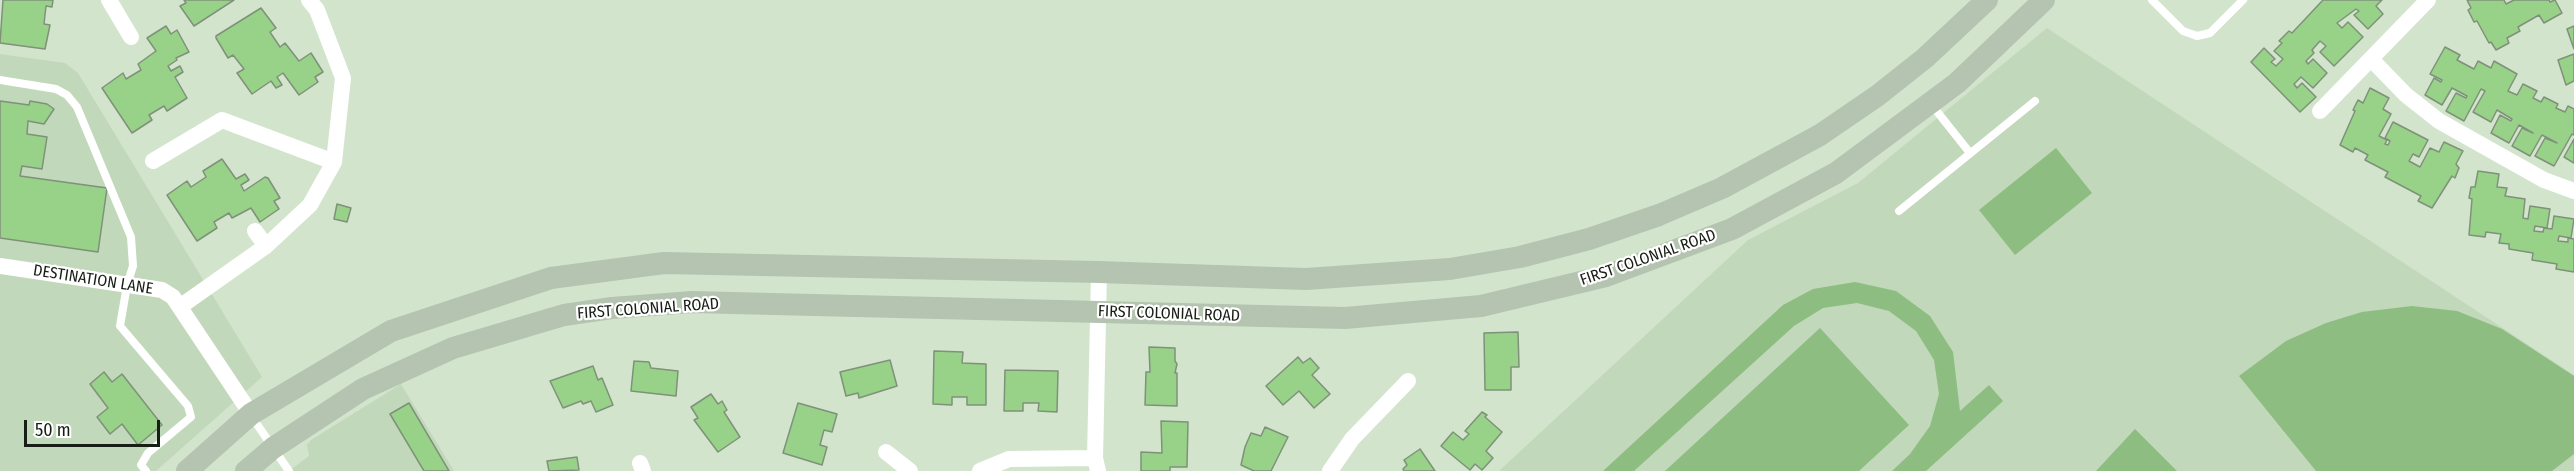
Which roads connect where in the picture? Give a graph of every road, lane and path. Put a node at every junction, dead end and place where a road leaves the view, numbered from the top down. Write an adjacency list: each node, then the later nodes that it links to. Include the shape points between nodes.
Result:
1 (109, 0): 8 (street)
2 (309, 0): 16 (street, via 317,10 343,78)
3 (1987, 0): 22 (main road, via 1925,58 1820,135 1722,188 1588,239 1520,257 1449,269 1306,279)
4 (2044, 0): 12 (main road, FIRST COLONIAL ROAD)
5 (2152, 0): 6 (lane, via 2183,31 2197,36 2210,33)
6 (2243, 0)
7 (2428, 0): 9 (street)
8 (131, 37)
9 (2371, 59): 13 (street); 17 (street, via 2406,96 2439,122 2544,180)
10 (0, 80): 23 (lane, via 56,89 77,107 131,237 133,266)
11 (2035, 101): 14 (lane)
12 (1931, 104): 14 (lane); 25 (main road, FIRST COLONIAL ROAD, via 1836,173 1732,229 1606,276 1481,306 1345,318)
13 (2320, 111)
14 (1970, 153): 18 (lane)
15 (153, 161): 16 (street, via 222,120)
16 (334, 162): 20 (street, via 310,205)
17 (2574, 191)
18 (1899, 211)
19 (255, 231): 20 (street)
20 (266, 246): 24 (street)
21 (0, 266): 23 (street, DESTINATION LANE)
22 (1099, 272): 25 (street); 27 (main road, via 664,263 551,278 391,331)
23 (127, 285): 24 (street, DESTINATION LANE, via 162,291); 31 (lane, via 120,326 188,406 190,417 148,453 141,465)
24 (181, 306): 27 (street, DESTINATION LANE)
25 (1099, 312): 28 (main road, FIRST COLONIAL ROAD, via 692,302 564,315 453,348 363,389); 30 (street)
26 (1408, 381): 37 (street, via 1352,439)
27 (251, 414): 28 (lane); 32 (main road)
28 (273, 448): 33 (main road, FIRST COLONIAL ROAD); 34 (lane)
29 (886, 452): 35 (street)
30 (1097, 464): 36 (street, via 1009,459)
31 (146, 471)
32 (188, 471)
33 (246, 471)
34 (289, 471)
35 (910, 471)
36 (980, 471)
37 (1330, 471)

